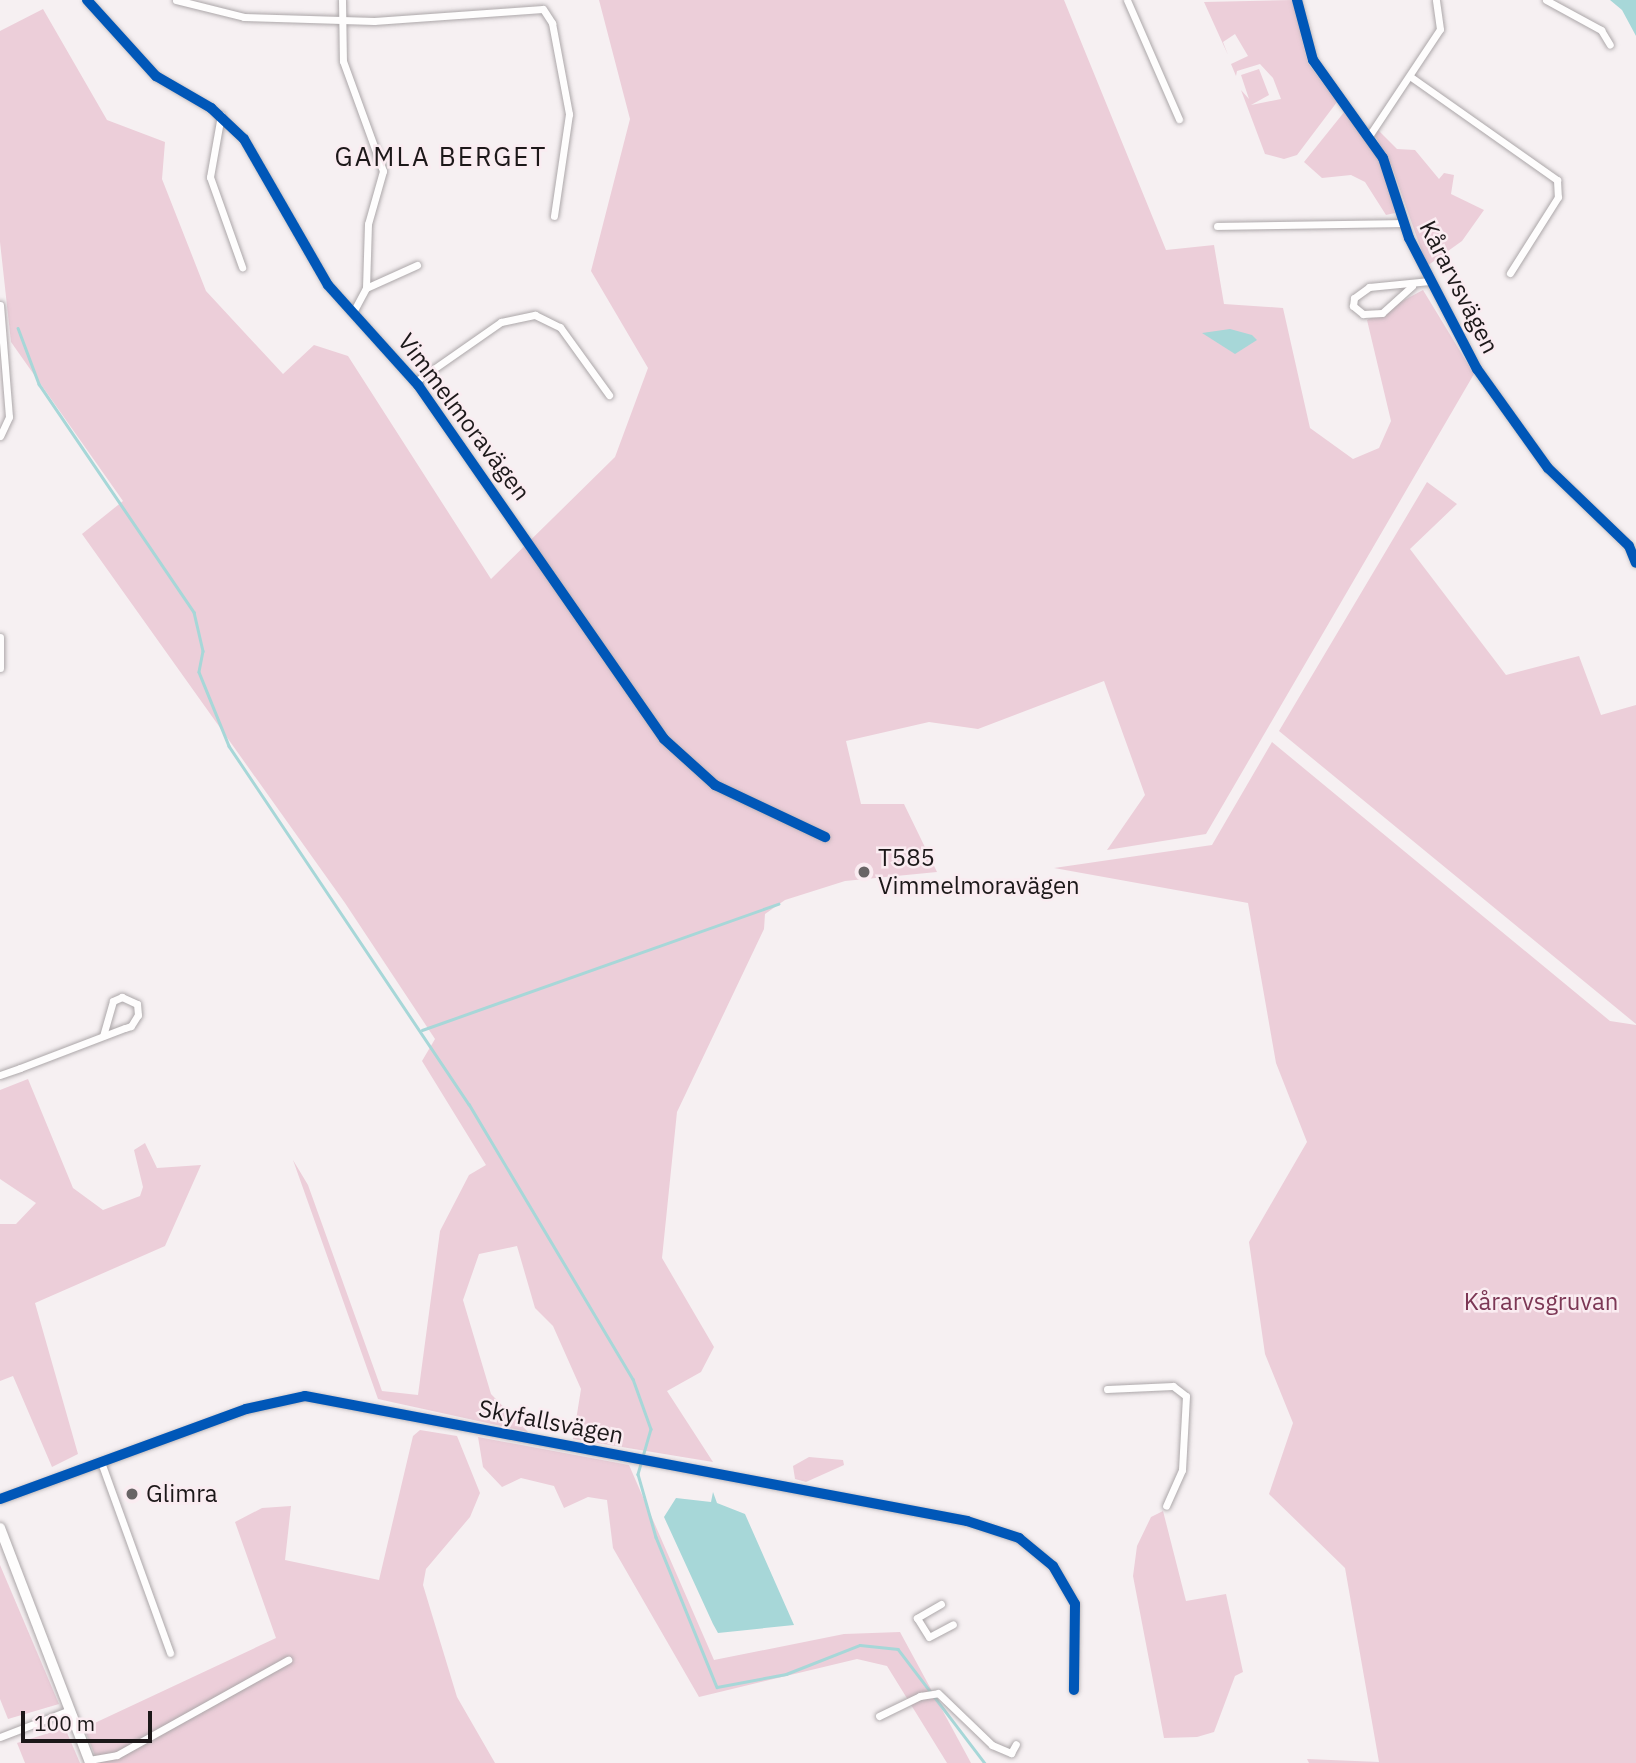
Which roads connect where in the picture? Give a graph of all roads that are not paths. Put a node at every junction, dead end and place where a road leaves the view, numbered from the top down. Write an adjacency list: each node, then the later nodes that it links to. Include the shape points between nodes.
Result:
1 (87, 0): 11 (street, Vimmelmoravägen, via 161,81)
2 (176, 0): 8 (street, via 244,17)
3 (342, 0): 8 (street)
4 (1127, 0): 12 (street)
5 (1297, 0): 13 (street, Kårarvsvägen, via 1313,61)
6 (1436, 0): 10 (street, via 1440,29)
7 (1546, 0): 9 (street, via 1601,30)
8 (342, 19): 14 (street, via 545,11 555,33 569,114); 22 (street, via 343,61 383,172 368,224)
9 (1610, 45)
10 (1411, 77): 13 (street); 19 (street, via 1557,180 1558,197)
11 (220, 115): 18 (street, via 210,177); 24 (street, Vimmelmoravägen, via 256,157 328,285)
12 (1179, 119)
13 (1369, 136): 15 (street, Kårarvsvägen, via 1391,178)
14 (554, 216)
15 (1403, 223): 16 (street); 20 (street, Kårarvsvägen)
16 (1217, 226)
17 (417, 265): 22 (street)
18 (242, 267)
19 (1510, 272)
20 (1430, 281): 21 (street); 28 (street, Kårarvsvägen, via 1503,411 1556,477 1629,546)
21 (1412, 286): 21 (street, via 1382,313 1363,314 1353,306 1356,296 1369,288)
22 (366, 288): 24 (street)
23 (0, 305): 27 (street, via 9,417)
24 (354, 311): 25 (street, Vimmelmoravägen)
25 (415, 382): 26 (street, via 501,322 535,315 560,327); 31 (street, Vimmelmoravägen, via 664,739 715,785)
26 (609, 395)
27 (0, 436)
28 (1636, 563)
29 (0, 637): 30 (street)
30 (0, 668)
31 (825, 837)
32 (103, 1036): 32 (street, via 134,1023 137,1004 122,997 113,1001); 33 (street)
33 (0, 1075)
34 (1107, 1389): 37 (street, via 1173,1386 1186,1396 1182,1469)
35 (101, 1462): 36 (street, Skyfallsvägen); 41 (street); 43 (street, Skyfallsvägen, via 266,1402 304,1396 967,1521 1018,1538 1041,1555 1075,1604)
36 (0, 1499)
37 (1166, 1506)
38 (0, 1528): 44 (street)
39 (941, 1604): 40 (street, via 917,1618 929,1637)
40 (953, 1624)
41 (170, 1653)
42 (288, 1660): 48 (street, via 117,1755)
43 (1074, 1690)
44 (70, 1710): 46 (street); 48 (street)
45 (879, 1716): 47 (street, via 920,1696 938,1693 992,1745 1011,1753)
46 (0, 1737)
47 (1016, 1744)
48 (89, 1761)

